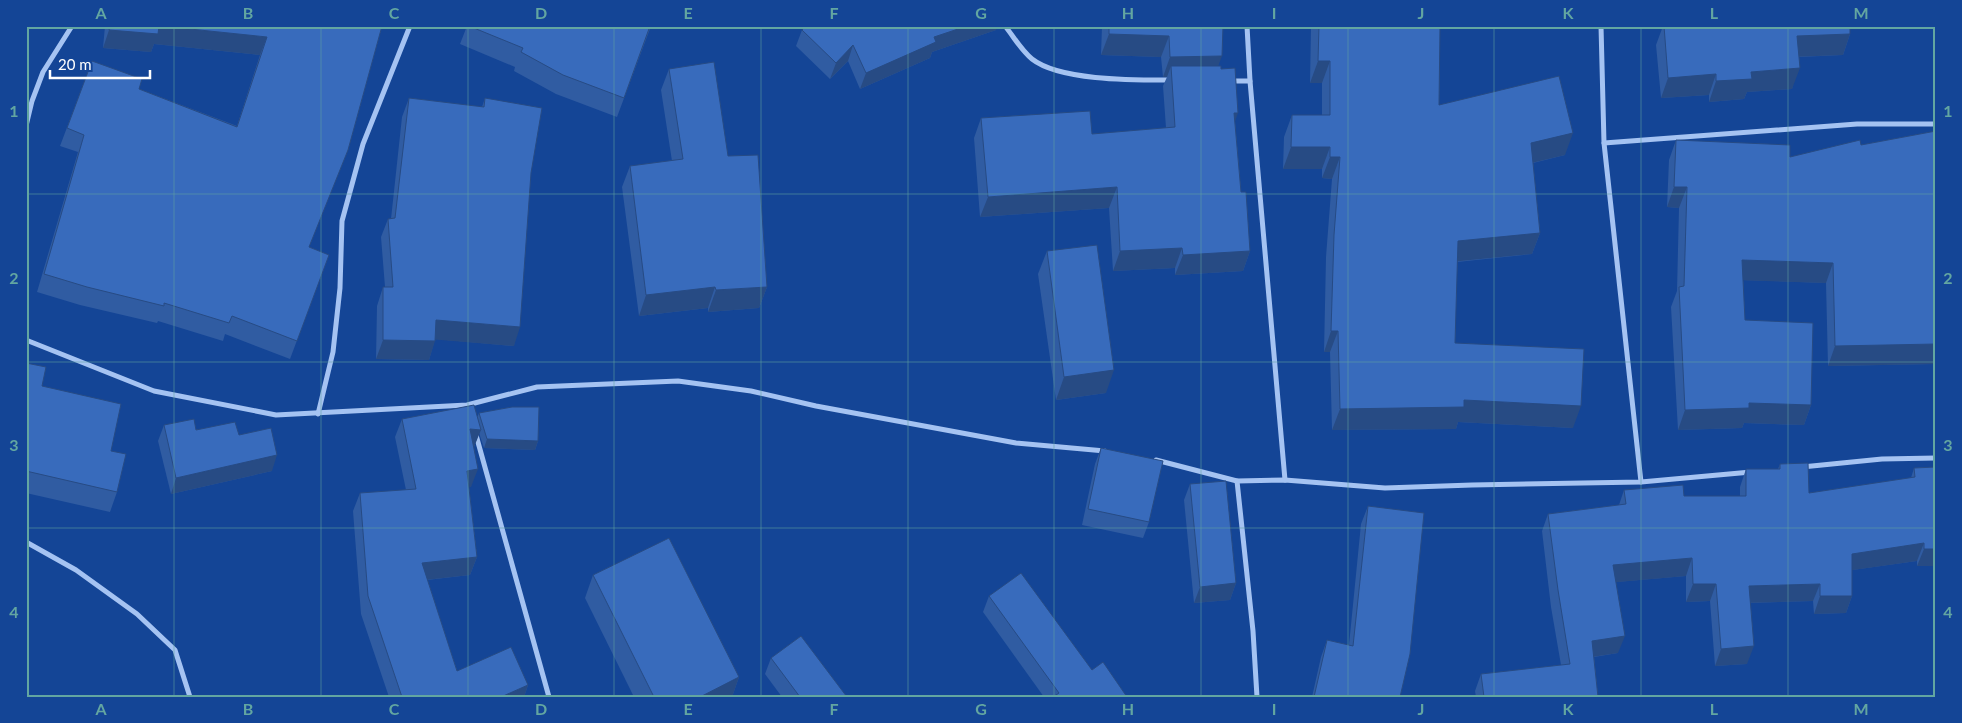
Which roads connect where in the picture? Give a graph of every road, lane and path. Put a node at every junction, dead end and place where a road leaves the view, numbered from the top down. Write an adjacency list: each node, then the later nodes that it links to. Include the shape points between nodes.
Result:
1 (72, 26): 10 (street, via 43,72)
2 (410, 26): 14 (street, via 362,144 342,221 340,288 333,352)
3 (1005, 26): 6 (street, via 1022,49 1045,66 1115,80)
4 (1247, 26): 8 (street)
5 (1601, 26): 11 (street)
6 (1182, 80)
7 (1221, 81): 8 (street)
8 (1250, 81): 22 (street)
9 (1936, 124): 11 (street, via 1857,124)
10 (26, 126)
11 (1604, 143): 24 (street)
12 (26, 340): 14 (street, via 154,391 276,415)
13 (467, 405): 14 (street); 15 (street); 17 (street, via 537,387 678,381 751,391 1016,443)
14 (318, 414)
15 (470, 414)
16 (475, 433): 27 (street)
17 (1114, 453)
18 (1936, 458): 20 (street)
19 (1151, 460): 23 (street)
20 (1795, 468)
21 (1756, 471): 24 (street)
22 (1286, 480): 23 (street); 24 (street, via 1385,488)
23 (1237, 481): 28 (street)
24 (1641, 482)
25 (26, 542): 26 (street, via 76,570 137,614 175,650)
26 (190, 697)
27 (549, 697)
28 (1257, 697)

